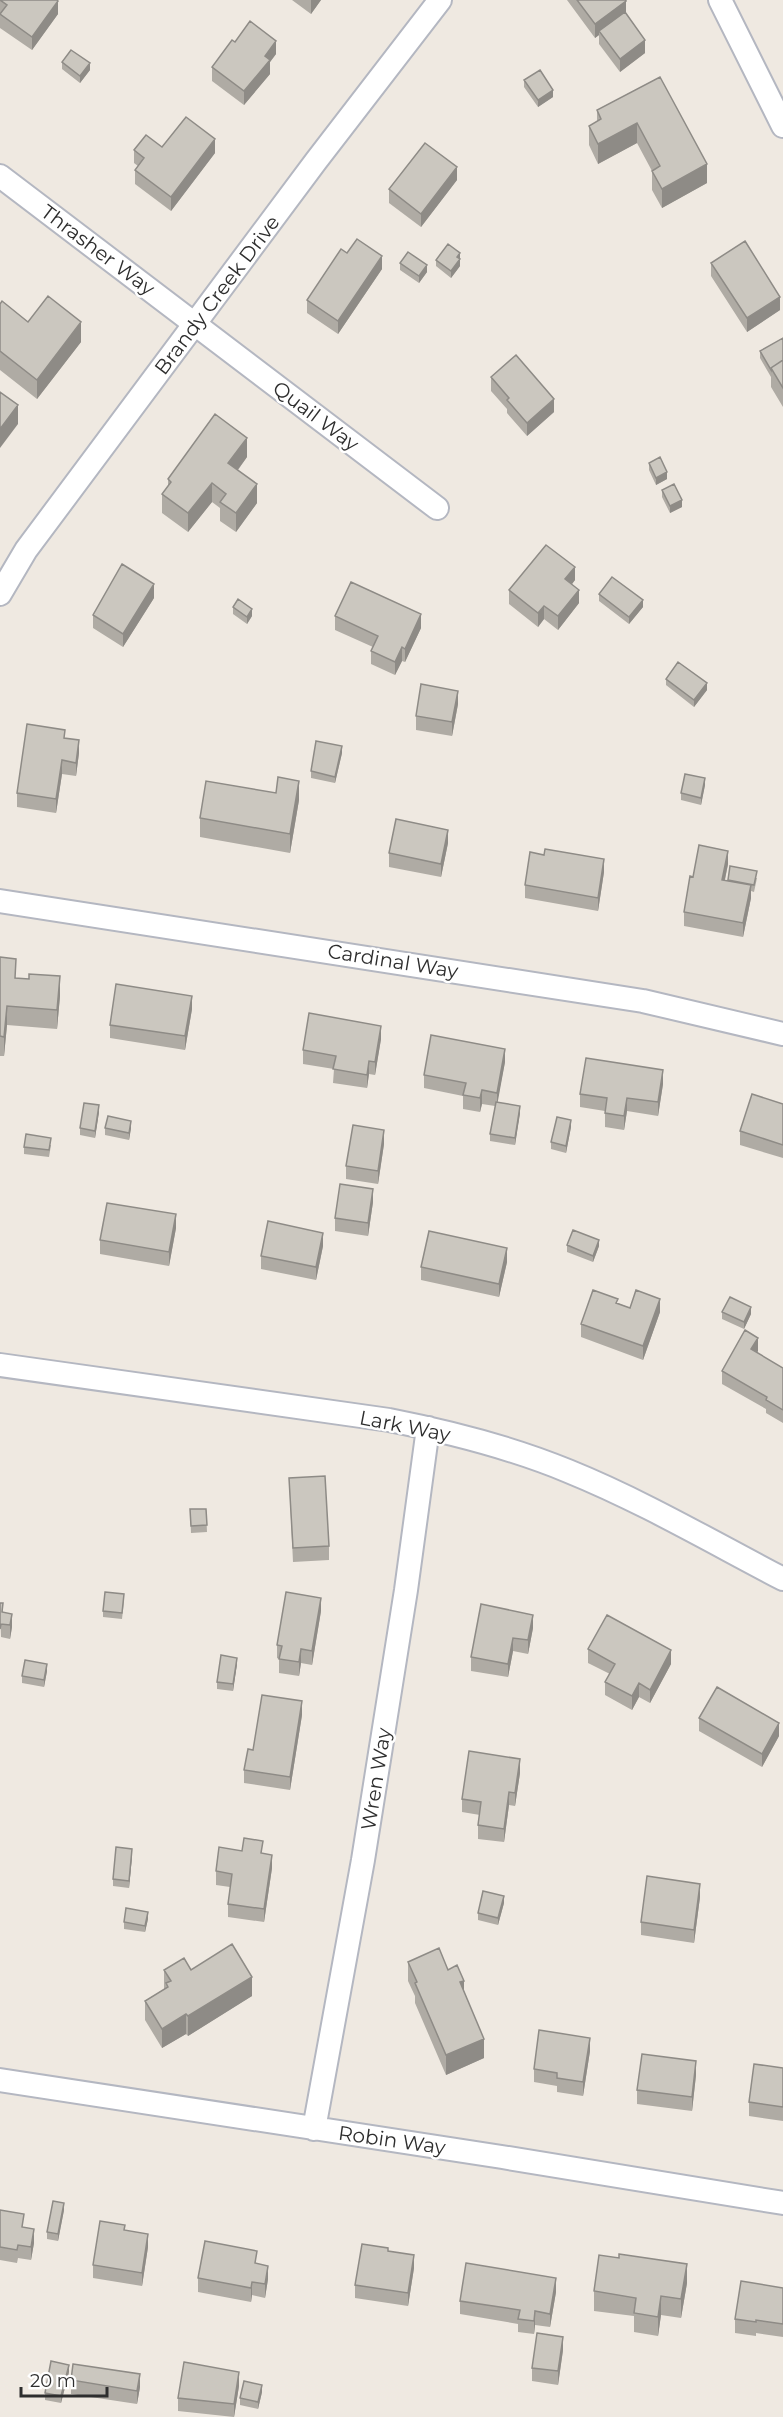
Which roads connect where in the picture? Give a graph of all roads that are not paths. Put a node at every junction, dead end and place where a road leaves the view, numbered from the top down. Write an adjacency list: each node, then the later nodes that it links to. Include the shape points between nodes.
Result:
1 (440, 0): 5 (street, Brandy Creek Drive)
2 (720, 0): 3 (street)
3 (783, 126)
4 (0, 176): 5 (street, Thrasher Way)
5 (195, 324): 6 (street, Quail Way); 7 (street, Brandy Creek Drive, via 26,550)
6 (437, 508)
7 (0, 594)
8 (0, 901): 9 (street, Cardinal Way, via 643,1001)
9 (783, 1034)
10 (0, 1365): 11 (street, Lark Way)
11 (428, 1428): 12 (street, Lark Way, via 515,1451 569,1471); 14 (street, Wren Way, via 365,1848)
12 (783, 1579)
13 (0, 2080): 14 (street, Robin Way)
14 (314, 2129): 15 (street, Robin Way)
15 (783, 2204)

